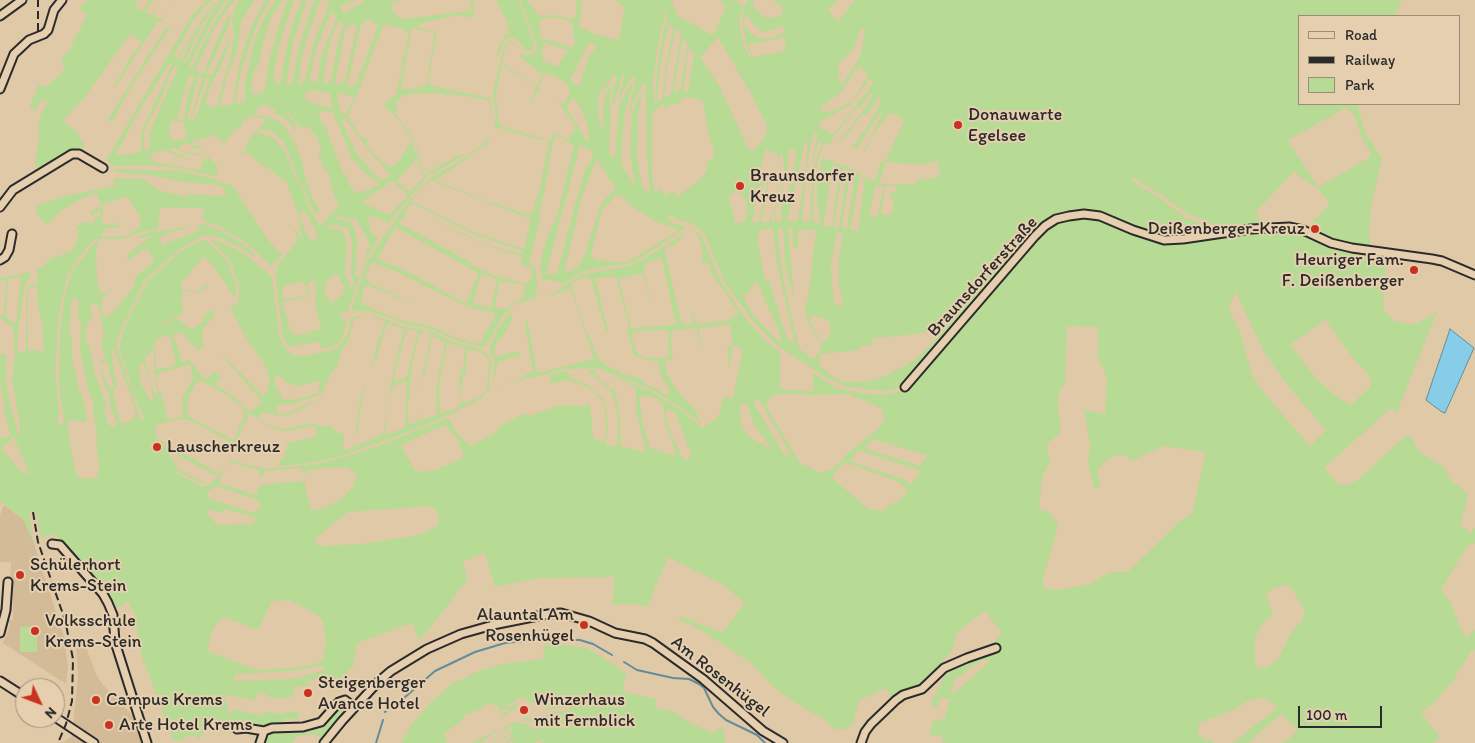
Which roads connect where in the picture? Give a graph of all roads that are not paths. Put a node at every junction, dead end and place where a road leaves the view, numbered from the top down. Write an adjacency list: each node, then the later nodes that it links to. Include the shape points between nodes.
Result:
1 (22, 0): 3 (street)
2 (62, 0): 4 (street, via 54,10 48,30 29,40 14,54)
3 (0, 16)
4 (0, 90)
5 (103, 168): 6 (street, via 79,154 72,154 13,190)
6 (0, 207)
7 (12, 234): 8 (street, via 9,250)
8 (0, 260)
9 (1475, 274): 10 (street, Braunsdorferstraße, via 1442,261 1331,243 1289,227 1164,240 1100,216 1069,216 1056,219 1035,236)
10 (904, 387)
11 (52, 544): 22 (street, via 60,545 108,603 113,615 115,642)
12 (8, 582): 13 (street)
13 (0, 632)
14 (996, 648): 26 (street, via 944,668 919,692 903,695 870,724)
15 (0, 681): 16 (street)
16 (15, 691)
17 (354, 707): 20 (street, via 342,700 315,725); 24 (street, Am Rosenhügel); 25 (street, Am Rosenhügel, via 391,671 444,642 493,625 561,613 653,643 704,679 763,731)
18 (65, 724): 21 (street)
19 (237, 729): 20 (street)
20 (264, 731): 23 (street)
21 (94, 743)
22 (147, 743)
23 (260, 743)
24 (324, 743)
25 (783, 743)
26 (861, 743)

